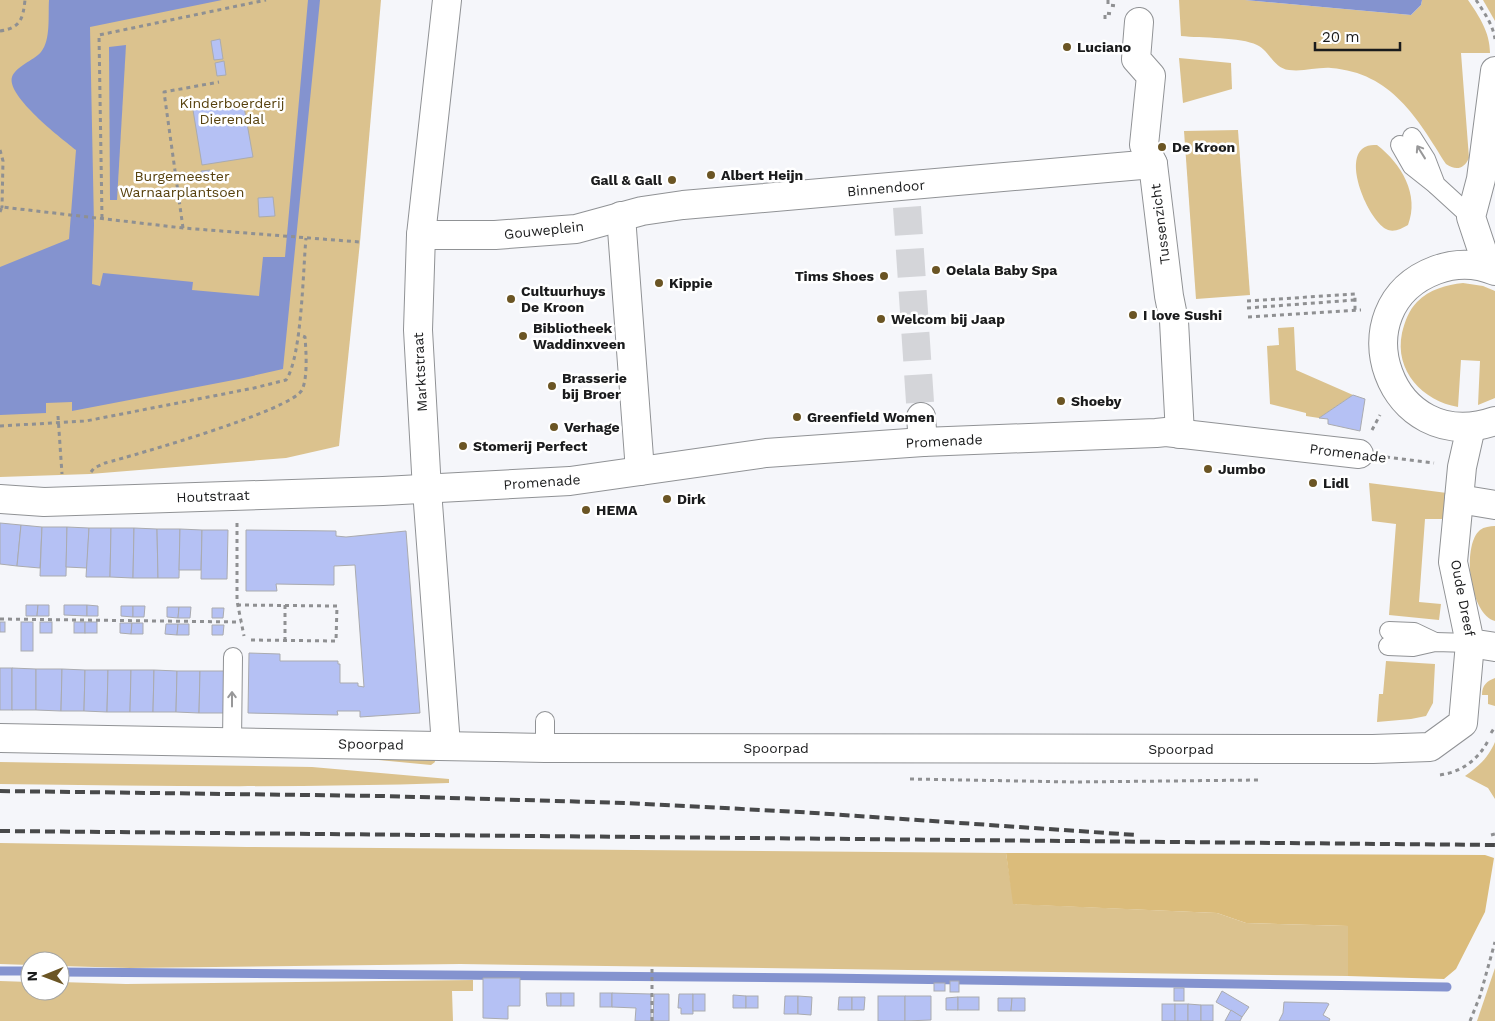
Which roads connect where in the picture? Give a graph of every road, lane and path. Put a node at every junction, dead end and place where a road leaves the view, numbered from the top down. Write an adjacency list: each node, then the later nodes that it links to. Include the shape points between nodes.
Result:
1 (26, 0): 9 (path, via 23,18 11,30)
2 (266, 0): 22 (path, via 99,35)
3 (447, 0): 24 (street, Marktstraat)
4 (1108, 0): 7 (path, via 1108,5)
5 (1476, 0): 10 (path, via 1494,32)
6 (1107, 13): 8 (path)
7 (1130, 14): 15 (street, Tussenzicht, via 1136,59 1151,76 1144,145)
8 (1105, 18)
9 (0, 31)
10 (1495, 40)
11 (1495, 71): 21 (street, via 1481,179)
12 (219, 82): 17 (path, via 164,92)
13 (1406, 141): 21 (lane, one-way to 13, via 1436,185 1426,159)
14 (0, 150): 18 (path, via 4,161)
15 (1153, 164): 20 (street, Binnendoor, via 906,196 683,205); 41 (street, Tussenzicht, via 1174,321)
16 (197, 174): 17 (path)
17 (176, 178): 23 (path)
18 (1, 206): 19 (path); 22 (path)
19 (0, 212)
20 (621, 216): 24 (street, Gouweplein, via 576,229 495,235); 44 (street)
21 (1472, 217): 27 (street, Oude Dreef)
22 (100, 218): 23 (path)
23 (183, 228): 25 (path)
24 (421, 235): 47 (street, Marktstraat, via 418,330)
25 (306, 238): 26 (path); 36 (path)
26 (360, 242)
27 (1493, 260): 31 (street, Oude Dreef, via 1442,267 1428,273 1398,297)
28 (1355, 300): 29 (path, via 1355,294); 30 (path); 32 (path)
29 (1247, 301)
30 (1247, 308)
31 (1392, 309): 32 (path); 39 (street, Oude Dreef, via 1385,327 1385,365 1391,383 1402,399 1416,412 1452,427)
32 (1356, 311): 34 (path)
33 (928, 317): 35 (path)
34 (1248, 317)
35 (914, 318)
36 (298, 334): 38 (path, via 291,373 286,380 86,421); 45 (path, via 305,337 305,375 302,390 292,398 256,415 182,441 106,463 94,468)
37 (58, 416): 38 (path)
38 (58, 423): 40 (path); 46 (path)
39 (1483, 424): 43 (street, Oude Dreef)
40 (0, 426)
41 (1180, 434): 42 (street, Promenade); 44 (street, Promenade, via 922,429)
42 (1359, 454): 43 (path, Promenade)
43 (1462, 467): 50 (street, Oude Dreef)
44 (640, 472): 47 (street, Promenade, via 570,481)
45 (90, 474)
46 (62, 475)
47 (427, 490): 48 (street, Houtstraat); 63 (street, Marktstraat)
48 (239, 495): 49 (street, Houtstraat, via 44,502); 52 (path)
49 (0, 499)
50 (1459, 499): 51 (street); 58 (street, Oude Dreef, via 1453,562)
51 (1495, 505)
52 (238, 605): 53 (path); 55 (path)
53 (285, 606): 57 (path); 57 (path, via 337,606 336,642)
54 (0, 619): 55 (path)
55 (241, 622): 57 (path, via 244,640)
56 (1388, 638): 58 (lane, via 1413,647 1435,642)
57 (285, 641)
58 (1483, 645): 64 (street, Spoorpad, via 1463,723 1430,747)
59 (233, 657): 62 (lane, one-way to 59)
60 (551, 721): 64 (lane)
61 (0, 738): 62 (street, Spoorpad)
62 (232, 742): 63 (street, Spoorpad)
63 (446, 745): 64 (street, Spoorpad)
64 (551, 748)
65 (1495, 942): 68 (path)
66 (652, 968): 67 (path)
67 (652, 1021)
68 (1470, 1021)

